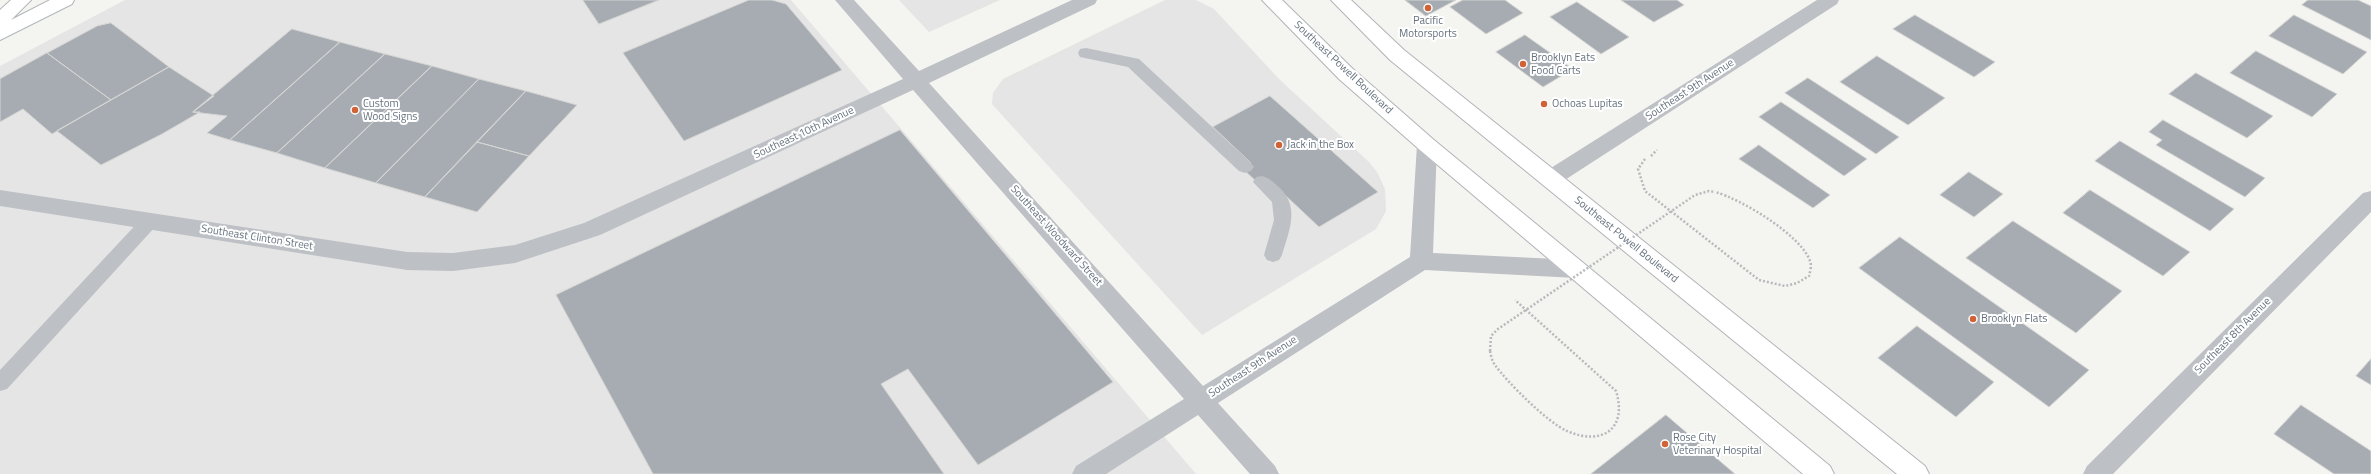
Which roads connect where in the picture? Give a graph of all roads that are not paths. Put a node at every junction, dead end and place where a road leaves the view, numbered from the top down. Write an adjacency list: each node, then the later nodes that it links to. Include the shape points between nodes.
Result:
1 (22, 0): 8 (main road)
2 (65, 0): 9 (main road)
3 (844, 0): 11 (street, Southeast Woodward Street)
4 (1088, 0): 11 (street, Southeast 10th Avenue)
5 (1271, 0): 12 (main road, Southeast Powell Boulevard, via 1346,74)
6 (1340, 0): 14 (main road, Southeast Powell Boulevard, via 1397,54)
7 (1830, 0): 14 (street, Southeast 9th Avenue)
8 (0, 20)
9 (0, 34)
10 (1086, 53): 13 (lane, via 1133,63)
11 (917, 79): 19 (street, Southeast 10th Avenue, via 592,229); 24 (street, Southeast Woodward Street)
12 (1427, 145): 21 (street); 22 (main road, Southeast Powell Boulevard)
13 (1245, 167)
14 (1550, 179): 28 (main road, Southeast Powell Boulevard)
15 (1262, 182): 20 (lane, via 1281,200 1283,220)
16 (0, 198): 18 (street, Southeast Clinton Street)
17 (2371, 199): 29 (street, Southeast 8th Avenue)
18 (149, 222): 19 (street, Southeast Clinton Street, via 407,261 453,262); 23 (lane)
19 (515, 254)
20 (1273, 255)
21 (1421, 261): 22 (street); 24 (street, Southeast 9th Avenue)
22 (1576, 269): 27 (main road, Southeast Powell Boulevard)
23 (0, 382)
24 (1201, 400): 25 (street, Southeast 9th Avenue); 26 (street, Southeast Woodward Street)
25 (1085, 474)
26 (1266, 474)
27 (1821, 474)
28 (1916, 474)
29 (2096, 474)

